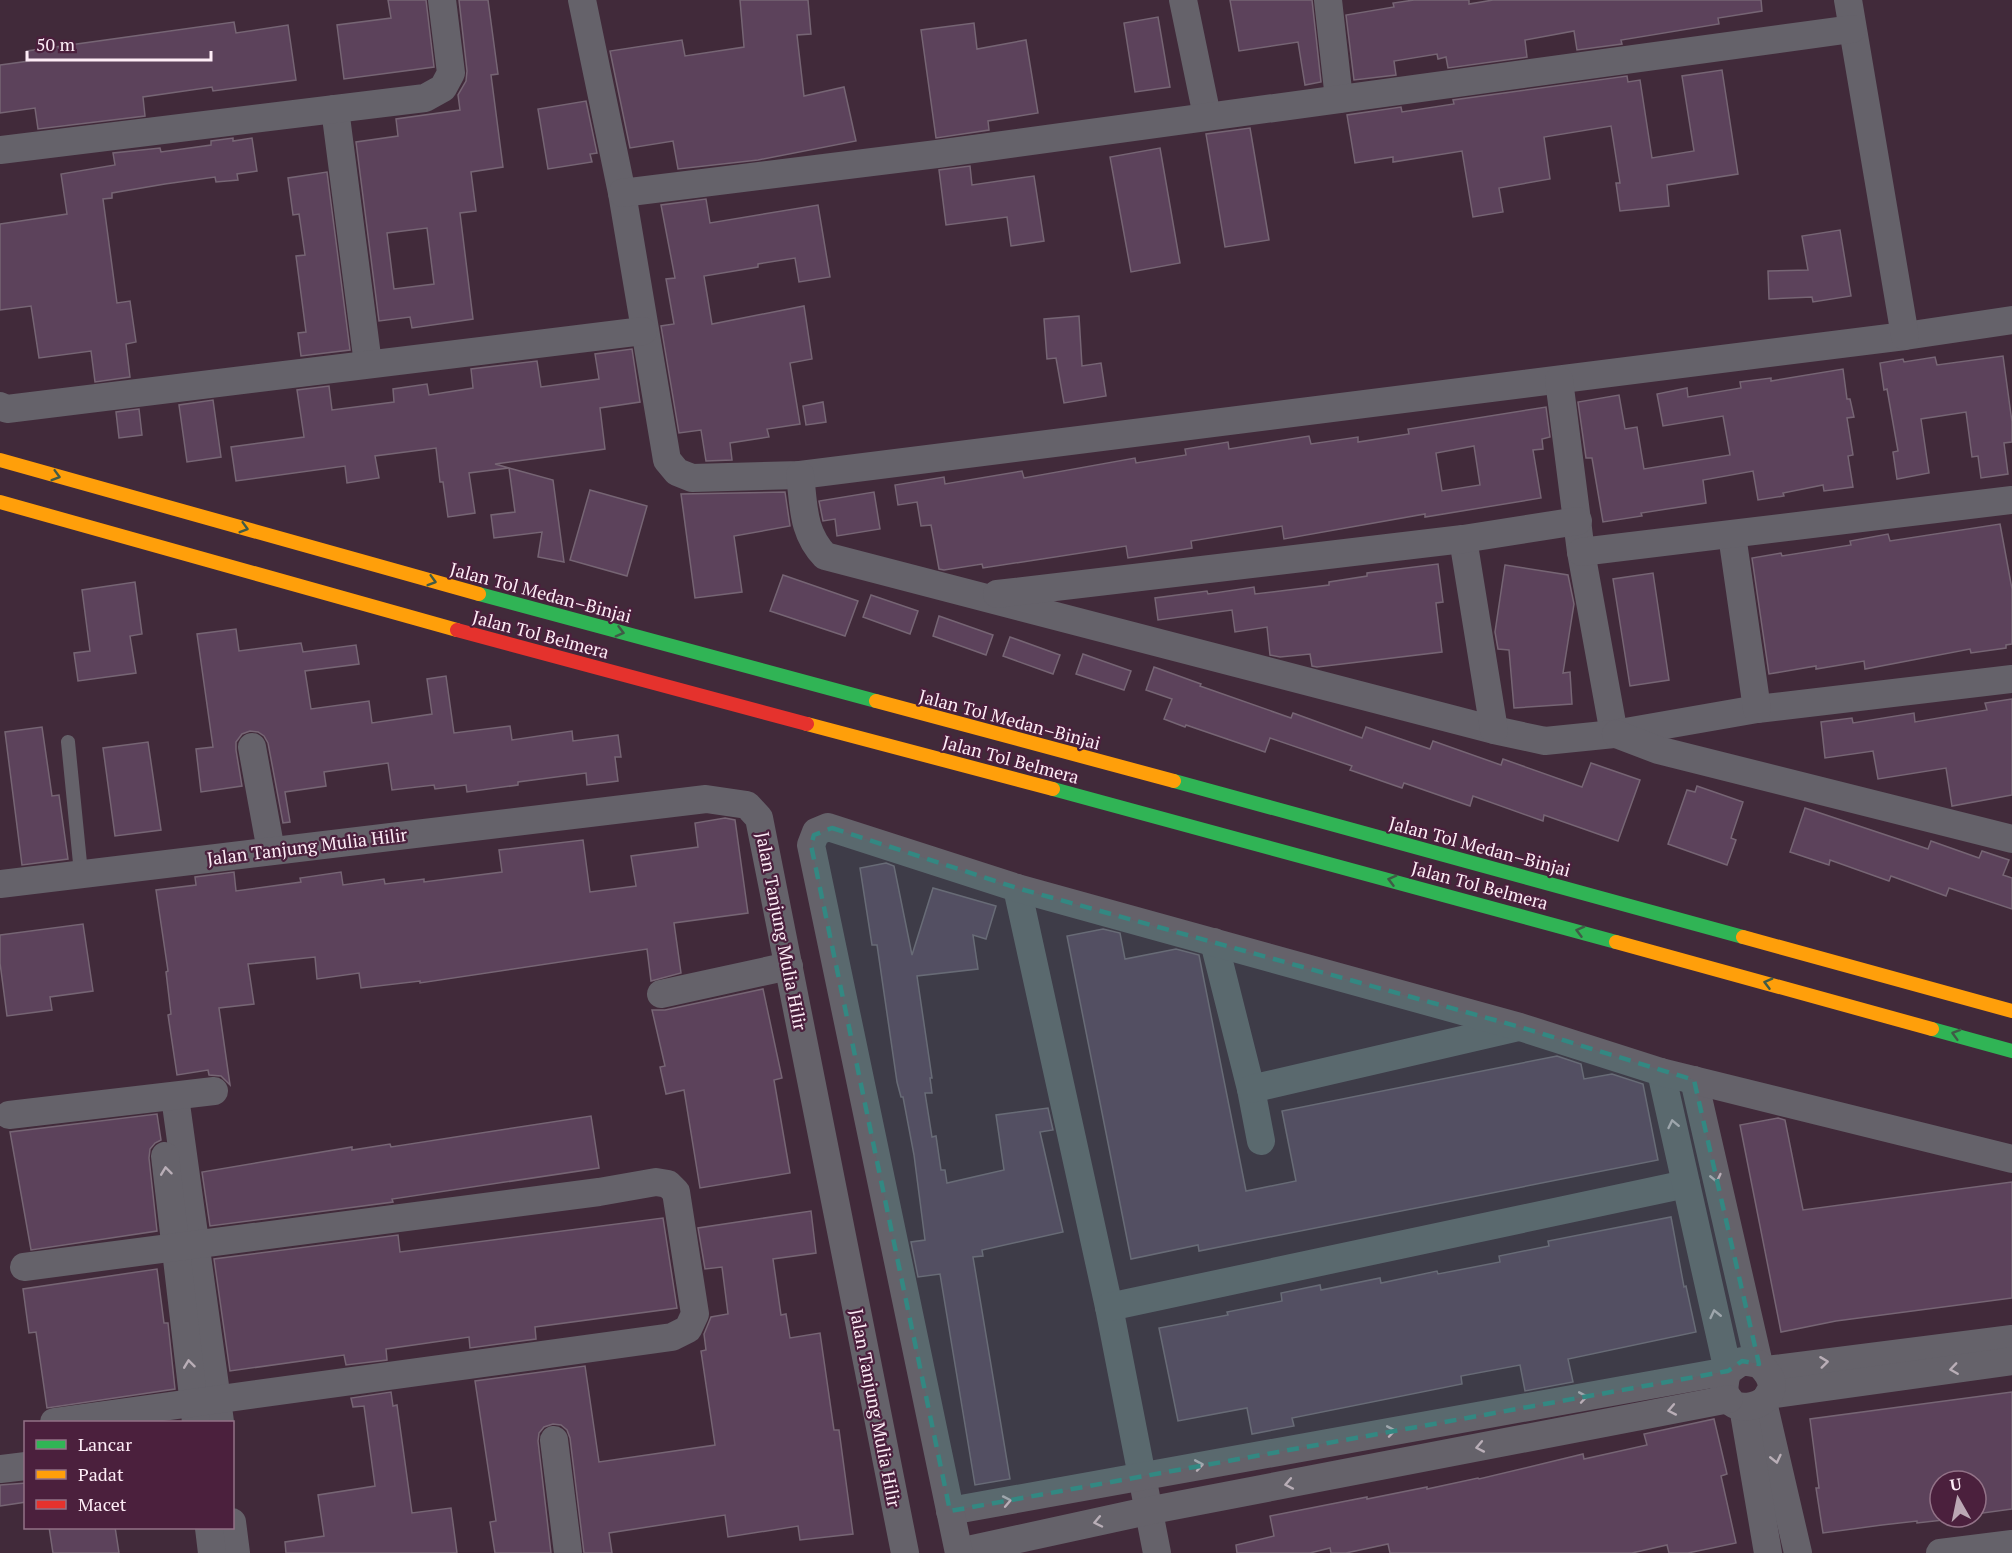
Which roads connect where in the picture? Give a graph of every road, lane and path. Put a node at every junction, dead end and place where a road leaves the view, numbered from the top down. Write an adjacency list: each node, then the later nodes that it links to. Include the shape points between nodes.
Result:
1 (441, 0): 8 (street, via 452,73 442,88 425,98)
2 (582, 0): 11 (street)
3 (1183, 0): 9 (street)
4 (1328, 0): 7 (street)
5 (1848, 0): 6 (street)
6 (1852, 30): 7 (street); 14 (street)
7 (1339, 99): 9 (street)
8 (335, 109): 10 (street); 15 (street)
9 (1207, 116): 11 (street)
10 (0, 150)
11 (622, 193): 13 (street)
12 (2012, 320): 14 (street)
13 (643, 331): 15 (street); 19 (street, via 667,460 677,472 692,478)
14 (1905, 336): 16 (street)
15 (368, 364): 17 (street)
16 (1559, 380): 19 (street); 22 (street)
17 (0, 406)
18 (0, 460): 41 (highway, Jalan Tol Medan–Binjai, one-way to 41)
19 (800, 475): 26 (street, via 807,528 813,544 825,556)
20 (2012, 500): 23 (street)
21 (0, 502): 43 (highway, Jalan Tol Belmera, one-way to 21, via 1152,814 521,648)
22 (1578, 521): 24 (street); 25 (street)
23 (1732, 535): 25 (street); 28 (street)
24 (1462, 539): 26 (street); 29 (street)
25 (1581, 552): 30 (street)
26 (981, 596): 29 (street)
27 (2012, 679): 28 (street)
28 (1757, 709): 30 (street)
29 (1494, 730): 30 (street, via 1545,741)
30 (1614, 734): 33 (street, via 1658,750)
31 (68, 742): 35 (lane)
32 (252, 747): 34 (street)
33 (2012, 838)
34 (271, 851): 35 (street, Jalan Tanjung Mulia Hilir); 39 (street, Jalan Tanjung Mulia Hilir, via 706,799 747,805 759,818)
35 (81, 873): 36 (street, Jalan Tanjung Mulia Hilir)
36 (0, 884)
37 (1017, 888): 38 (street); 55 (street); 66 (street, via 828,827 816,832 811,845)
38 (1214, 942): 42 (street); 46 (street)
39 (789, 966): 40 (street); 75 (street, Jalan Tanjung Mulia Hilir)
40 (661, 994)
41 (2012, 1011)
42 (1520, 1027): 44 (street); 46 (street)
43 (2012, 1051)
44 (1661, 1072): 45 (street); 52 (street, one-way to 44)
45 (1694, 1080): 51 (street); 59 (street, one-way to 59)
46 (1251, 1089): 50 (street)
47 (214, 1091): 48 (street)
48 (166, 1098): 49 (street); 53 (street)
49 (9, 1115)
50 (1261, 1141)
51 (2012, 1160)
52 (1686, 1184): 55 (street); 58 (street, one-way to 52)
53 (186, 1246): 54 (street); 60 (street); 60 (street, via 656,1182 668,1184 676,1192 695,1314 688,1329 672,1337)
54 (24, 1267)
55 (1109, 1307): 65 (street)
56 (2012, 1339): 59 (street, one-way to 56)
57 (2012, 1361): 59 (street, one-way to 59)
58 (1728, 1371): 59 (street, via 1742,1361); 65 (street, one-way to 58)
59 (1755, 1389): 67 (street, one-way to 67); 77 (street); 78 (street, one-way to 78)
60 (207, 1412): 61 (street)
61 (69, 1421)
62 (554, 1440): 74 (street)
63 (24, 1467): 64 (street)
64 (0, 1468)
65 (1140, 1476): 66 (street, one-way to 65); 67 (street)
66 (950, 1511): 71 (street)
67 (1147, 1511): 71 (street, one-way to 71); 76 (street)
68 (209, 1529): 72 (street)
69 (233, 1529): 73 (street)
70 (2012, 1544): 79 (street)
71 (959, 1552)
72 (212, 1553)
73 (236, 1553)
74 (568, 1553)
75 (905, 1553)
76 (1156, 1553)
77 (1768, 1553)
78 (1798, 1553)
79 (1940, 1553)

